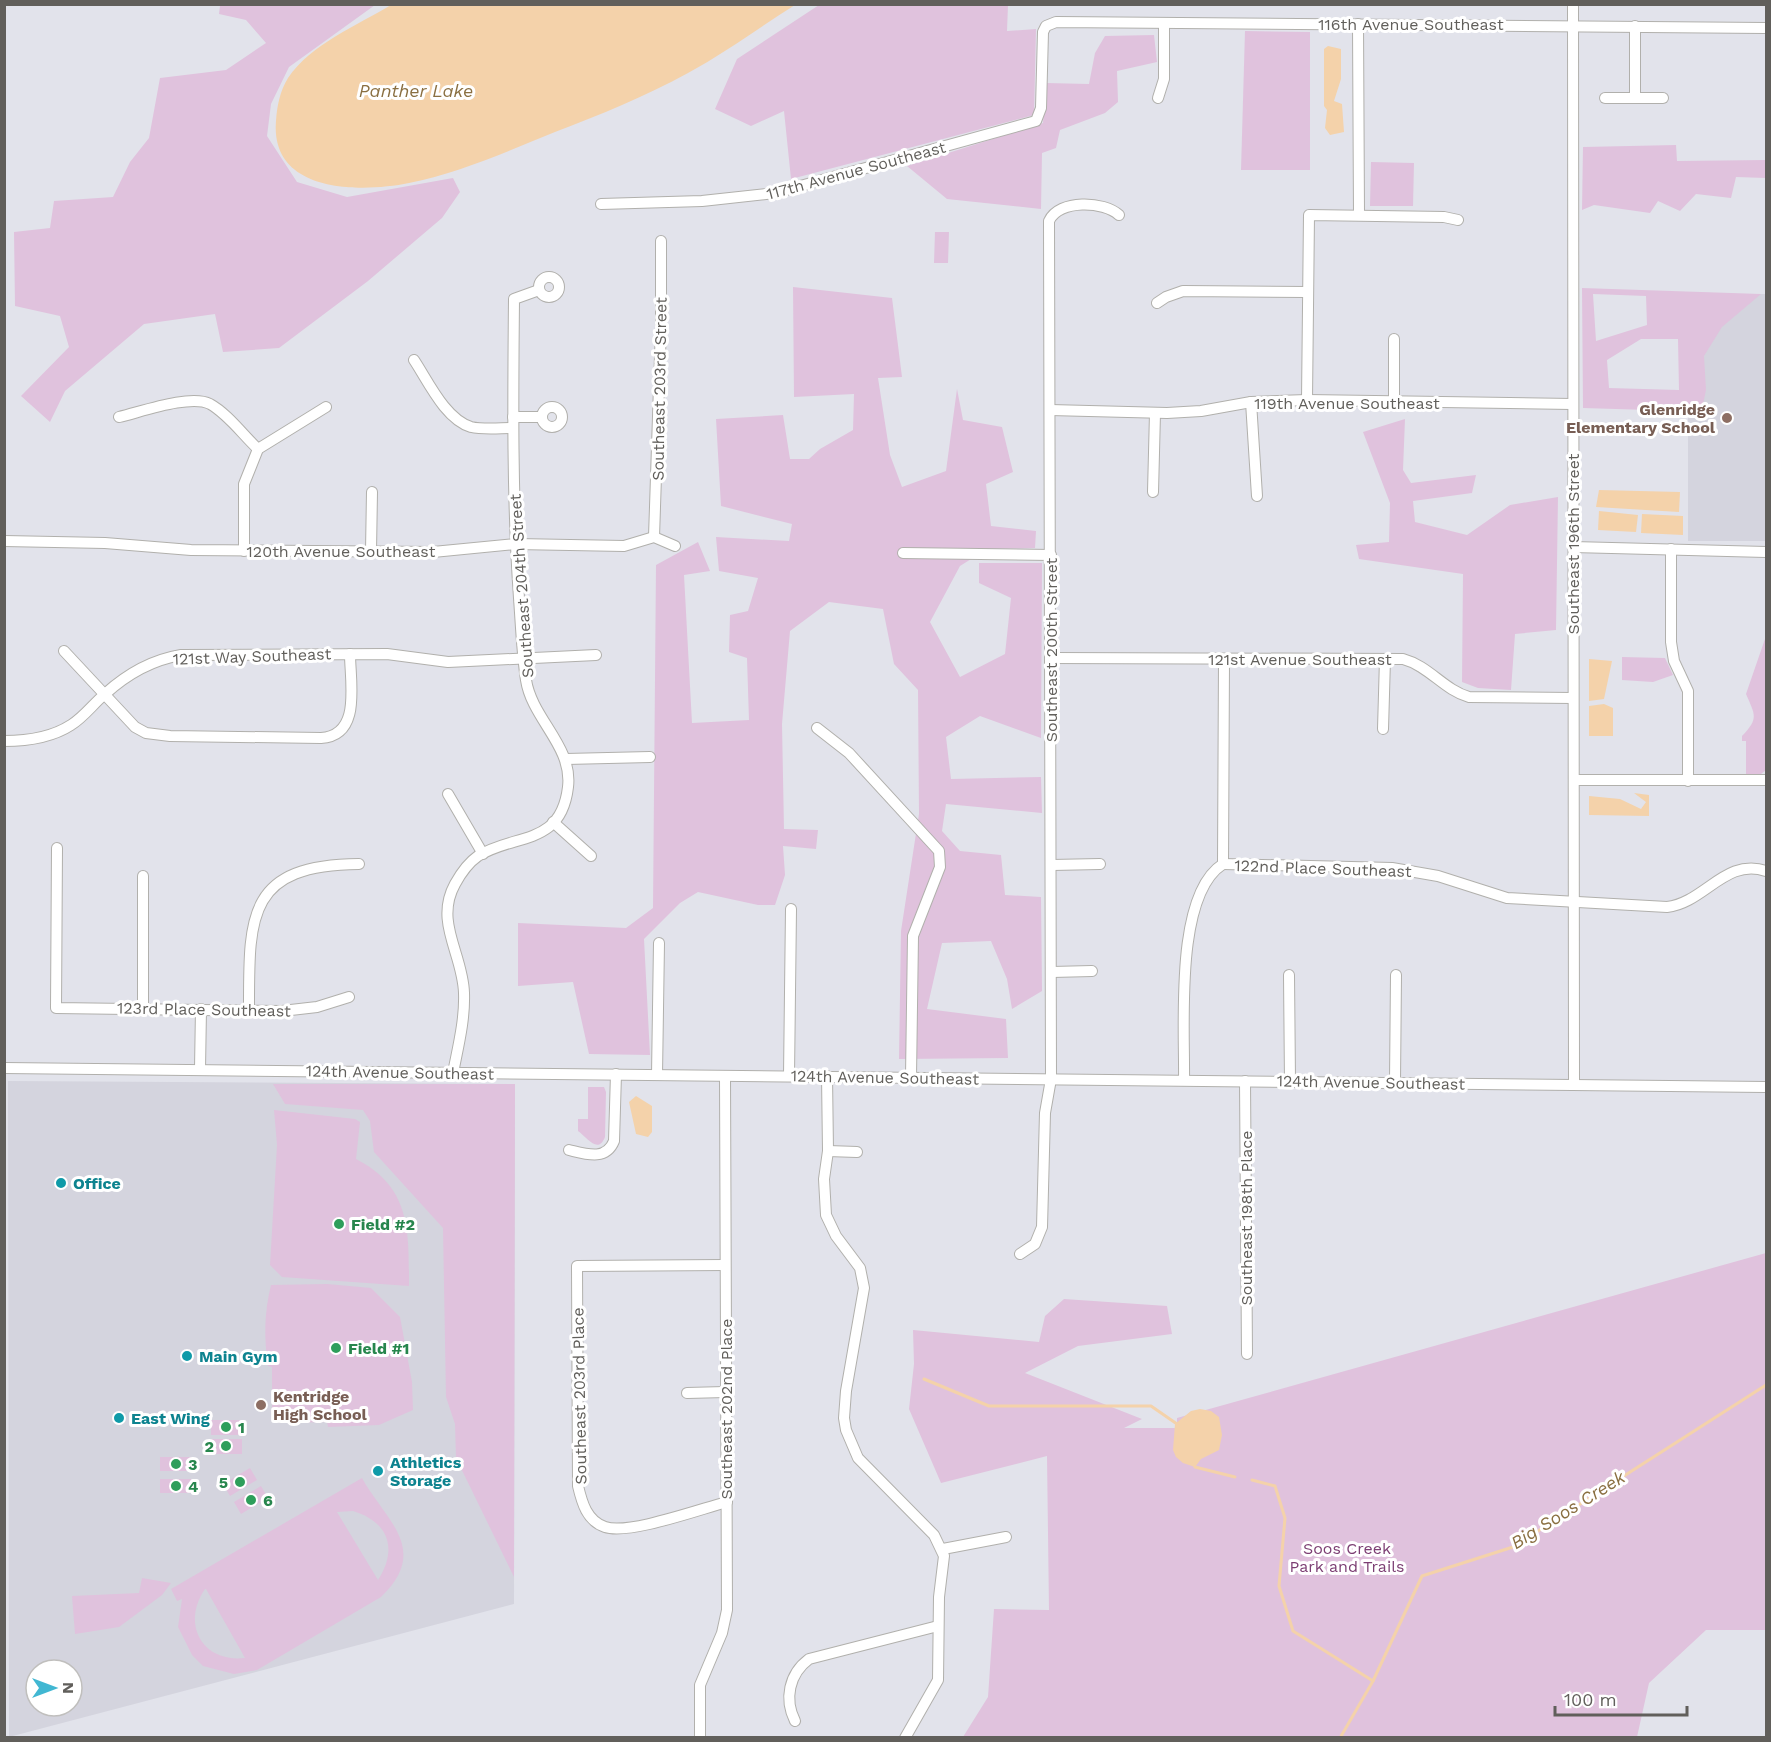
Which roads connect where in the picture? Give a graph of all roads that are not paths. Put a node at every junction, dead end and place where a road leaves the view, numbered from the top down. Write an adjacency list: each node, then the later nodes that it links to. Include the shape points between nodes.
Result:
1 (1573, 4): 4 (street, Southeast 196th Street)
2 (1164, 23): 3 (street, 116th Avenue Southeast); 7 (street, via 1164,79); 11 (street, 116th Avenue Southeast, via 1056,22 1046,26 1041,108)
3 (1358, 24): 4 (street, 116th Avenue Southeast); 13 (street)
4 (1573, 26): 5 (street, 116th Avenue Southeast); 25 (street, Southeast 196th Street)
5 (1635, 26): 6 (street, 116th Avenue Southeast); 9 (street)
6 (1767, 28)
7 (1158, 98)
8 (1605, 98): 9 (street)
9 (1635, 98): 10 (street)
10 (1663, 98)
11 (1036, 121): 12 (street, 117th Avenue Southeast, via 775,193 702,201)
12 (601, 204)
13 (1359, 214): 15 (street); 18 (street, via 1309,215)
14 (1119, 215): 27 (street, Southeast 200th Street, via 1103,205 1072,206 1059,210 1049,221)
15 (1458, 220)
16 (661, 241): 36 (street, Southeast 203rd Street)
17 (539, 290): 31 (street, Southeast 204th Street, via 514,299)
18 (1307, 292): 19 (street, via 1183,291); 22 (street)
19 (1157, 303)
20 (1394, 339): 24 (street)
21 (414, 360): 31 (street, via 449,412 463,423 481,428)
22 (1308, 400): 23 (street, 119th Avenue Southeast); 24 (street, 119th Avenue Southeast)
23 (1251, 402): 28 (street, 119th Avenue Southeast, via 1201,411); 35 (street)
24 (1394, 402): 25 (street, 119th Avenue Southeast)
25 (1572, 404): 40 (street, Southeast 196th Street)
26 (326, 406): 32 (street)
27 (1050, 410): 28 (street, 119th Avenue Southeast); 46 (street, Southeast 200th Street)
28 (1155, 413): 34 (street)
29 (119, 417): 32 (street, via 185,402 203,402 214,407)
30 (542, 417): 31 (street)
31 (513, 423): 38 (street, Southeast 204th Street)
32 (258, 448): 42 (street, via 244,484)
33 (372, 492): 43 (street)
34 (1153, 492)
35 (1257, 496)
36 (654, 537): 38 (street, 120th Avenue Southeast, via 624,546); 39 (street)
37 (4, 541): 42 (street, 120th Avenue Southeast)
38 (516, 544): 43 (street, 120th Avenue Southeast, via 433,552); 51 (street, Southeast 204th Street)
39 (675, 546)
40 (1573, 547): 41 (street); 55 (street, Southeast 196th Street)
41 (1671, 549): 44 (street); 63 (street, via 1671,642 1674,661 1688,691)
42 (244, 550): 43 (street, 120th Avenue Southeast)
43 (371, 551)
44 (1767, 552)
45 (903, 553): 46 (street)
46 (1052, 555): 50 (street, Southeast 200th Street)
47 (64, 651): 54 (street)
48 (350, 654): 51 (street, 121st Way Southeast, via 387,654 448,662); 54 (street, 121st Way Southeast, via 171,656 136,670); 54 (street, via 349,722 338,734 328,737 170,736 141,731)
49 (596, 655): 51 (street, 121st Way Southeast)
50 (1051, 658): 52 (street, 121st Avenue Southeast); 72 (street, Southeast 200th Street)
51 (524, 659): 60 (street, Southeast 204th Street, via 534,708)
52 (1224, 660): 53 (street, 121st Avenue Southeast); 71 (street)
53 (1384, 660): 55 (street, 121st Avenue Southeast, via 1414,662 1469,697); 57 (street)
54 (105, 694): 58 (street, 121st Way Southeast, via 62,730 33,740)
55 (1573, 698): 61 (street, Southeast 196th Street)
56 (817, 728): 94 (street, via 849,753 939,851 940,867 913,936)
57 (1383, 729)
58 (4, 741)
59 (650, 757): 60 (street)
60 (566, 759): 65 (street, Southeast 204th Street, via 566,797)
61 (1574, 780): 63 (street); 75 (street, Southeast 196th Street)
62 (1767, 780): 63 (street)
63 (1688, 781)
64 (448, 794): 67 (street)
65 (553, 822): 67 (street, Southeast 204th Street, via 528,839); 68 (street)
66 (57, 848): 83 (street, 123rd Place Southeast, via 56,1008)
67 (483, 854): 88 (street, Southeast 204th Street, via 460,876 446,908 448,934 464,990)
68 (591, 856)
69 (359, 864): 85 (street, via 306,868 269,892 253,920 250,935)
70 (1100, 864): 72 (street)
71 (1223, 864): 75 (street, 122nd Place Southeast, via 1392,868 1438,876 1494,896); 96 (street, via 1203,887 1190,923)
72 (1052, 865): 79 (street, Southeast 200th Street)
73 (1767, 871): 75 (street, 122nd Place Southeast, via 1743,868 1731,872 1681,906)
74 (144, 876): 83 (street)
75 (1575, 904): 100 (street, Southeast 196th Street)
76 (791, 909): 92 (street)
77 (660, 943): 90 (street)
78 (1092, 971): 79 (street)
79 (1052, 972): 95 (street, Southeast 200th Street)
80 (1289, 975): 98 (street)
81 (1396, 975): 99 (street)
82 (350, 997): 85 (street, 123rd Place Southeast, via 310,1009)
83 (143, 1007): 84 (street, 123rd Place Southeast)
84 (201, 1009): 85 (street, 123rd Place Southeast); 87 (street)
85 (249, 1009)
86 (4, 1068): 87 (street, 124th Avenue Southeast)
87 (200, 1069): 88 (street, 124th Avenue Southeast)
88 (453, 1073): 89 (street, 124th Avenue Southeast)
89 (616, 1074): 90 (street, 124th Avenue Southeast); 102 (street, via 611,1148 592,1155)
90 (657, 1075): 91 (street, 124th Avenue Southeast)
91 (725, 1076): 92 (street, 124th Avenue Southeast); 106 (street, Southeast 202nd Place)
92 (789, 1076): 93 (street, 124th Avenue Southeast)
93 (827, 1076): 94 (street, 124th Avenue Southeast); 103 (street)
94 (911, 1077): 95 (street, 124th Avenue Southeast)
95 (1051, 1079): 96 (street, 124th Avenue Southeast); 105 (street, Southeast 200th Street, via 1045,1113 1042,1227 1035,1244)
96 (1184, 1080): 97 (street, 124th Avenue Southeast)
97 (1245, 1081): 98 (street, 124th Avenue Southeast); 107 (street, Southeast 198th Place)
98 (1290, 1081): 99 (street, 124th Avenue Southeast)
99 (1395, 1082): 100 (street, 124th Avenue Southeast)
100 (1574, 1084): 101 (street, 124th Avenue Southeast)
101 (1767, 1087)
102 (569, 1150)
103 (828, 1151): 104 (street); 112 (street, via 824,1179 826,1215 860,1268 864,1288 846,1391 846,1430 858,1458)
104 (857, 1152)
105 (1020, 1254)
106 (725, 1265): 108 (street, Southeast 202nd Place); 110 (street, Southeast 203rd Place, via 578,1266 578,1486 587,1514 603,1526 621,1529)
107 (1247, 1354)
108 (726, 1392): 109 (street); 110 (street, Southeast 202nd Place)
109 (687, 1393)
110 (727, 1502): 115 (street, Southeast 202nd Place, via 727,1610 722,1633 700,1685)
111 (1006, 1537): 112 (street)
112 (943, 1549): 113 (street)
113 (938, 1626): 114 (street, via 809,1659 791,1684 789,1704); 116 (street, via 938,1680)
114 (795, 1721)
115 (700, 1737)
116 (905, 1737)

